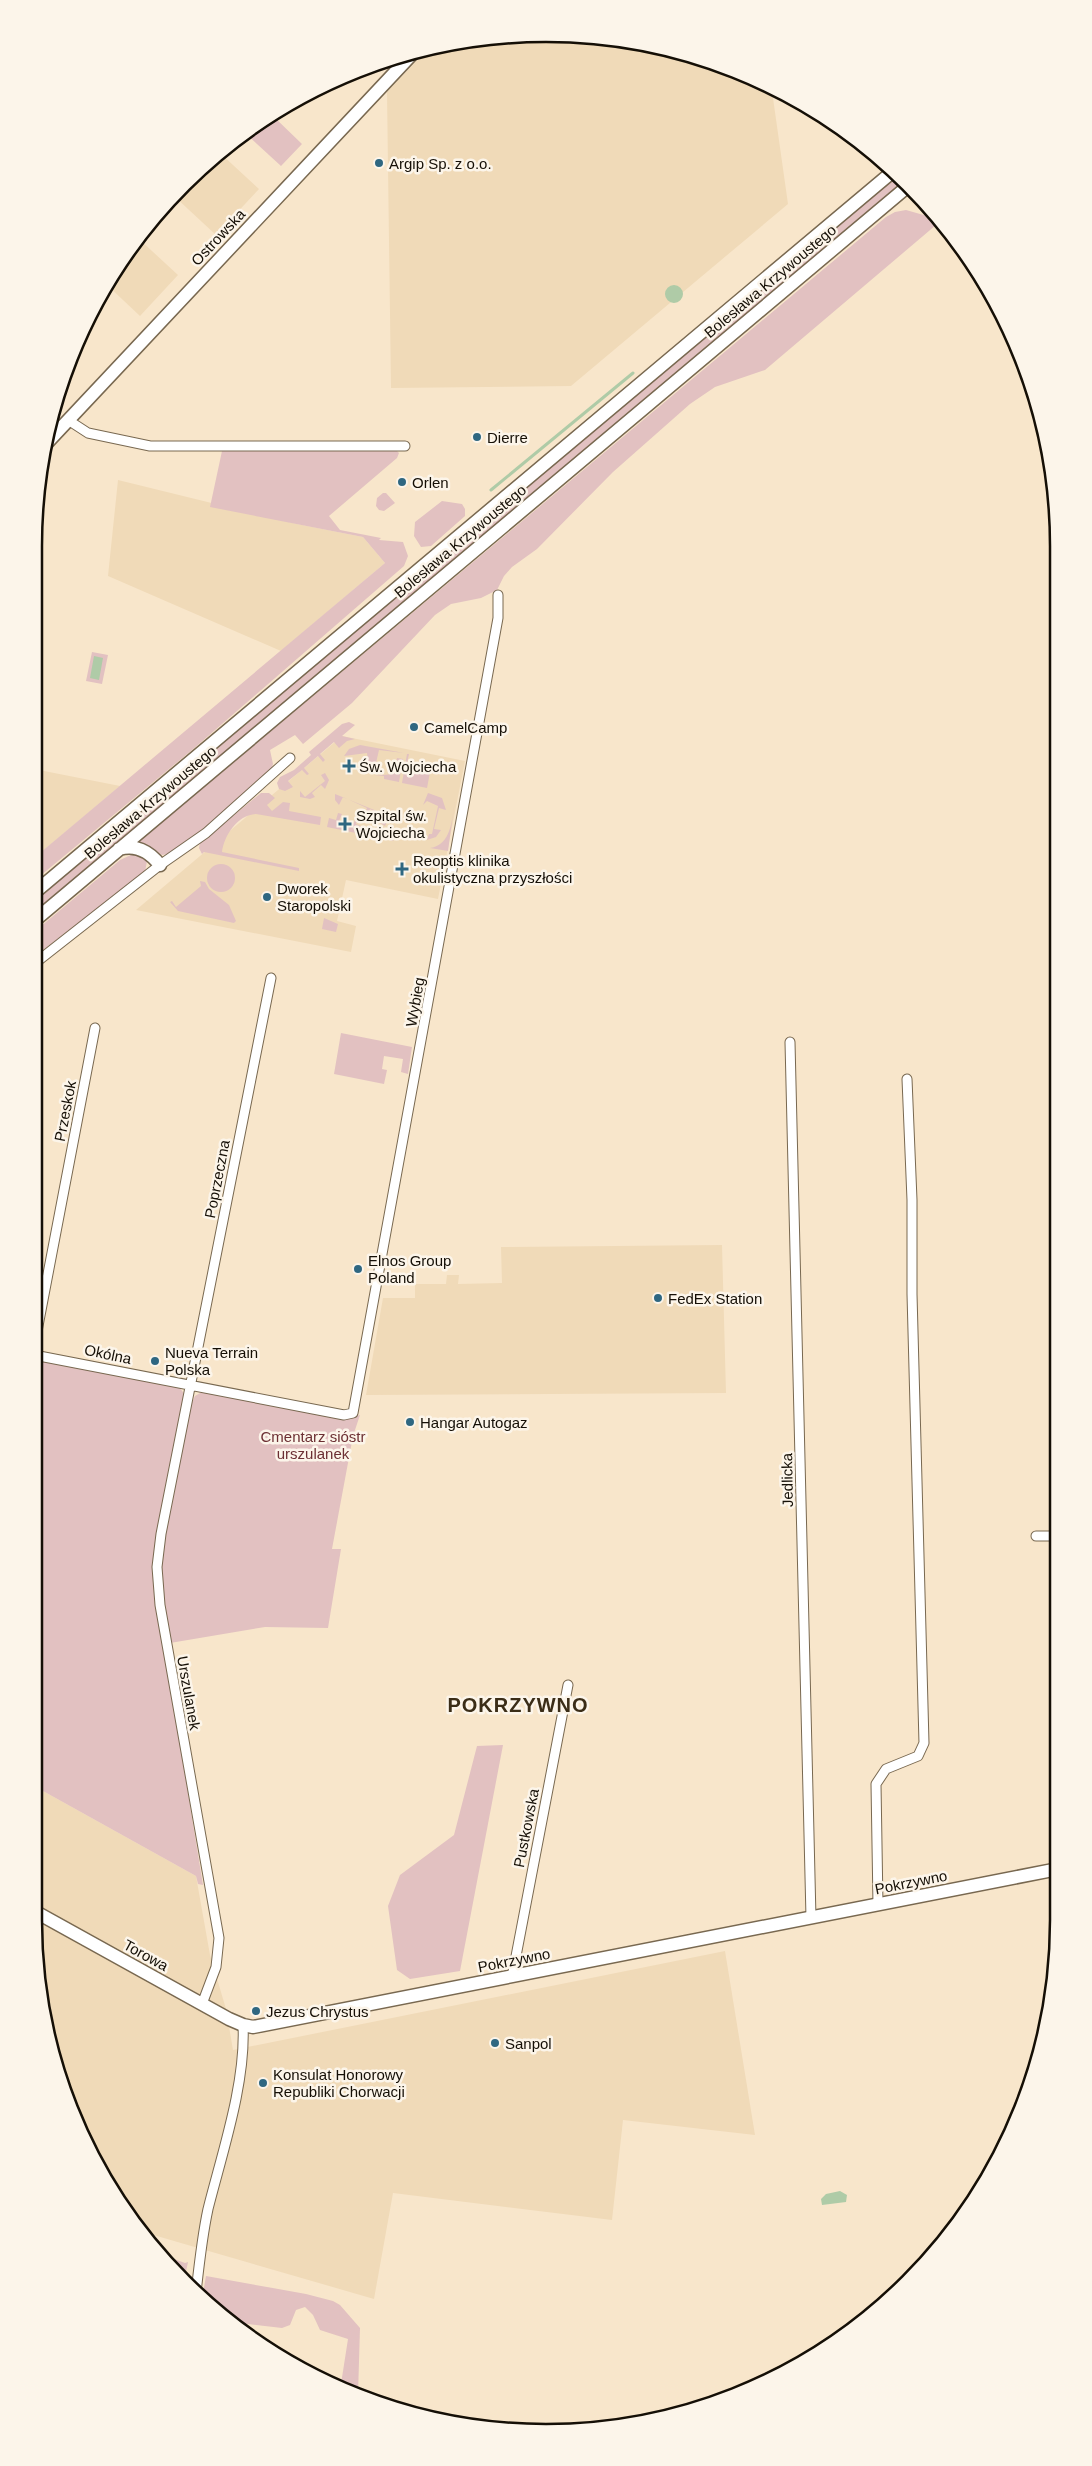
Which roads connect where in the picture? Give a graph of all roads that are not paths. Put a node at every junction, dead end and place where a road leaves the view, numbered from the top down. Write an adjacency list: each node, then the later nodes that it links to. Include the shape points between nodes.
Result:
1 (403, 64): 4 (main road, Ostrowska)
2 (887, 176): 11 (main road, Bolesława Krzywoustego)
3 (903, 191): 9 (main road, Bolesława Krzywoustego)
4 (68, 420): 5 (main road, Ostrowska); 6 (street, via 88,433 150,446)
5 (56, 433)
6 (405, 446)
7 (498, 595): 21 (street, Wybieg, via 498,618)
8 (290, 758): 10 (street, via 206,833)
9 (119, 849): 10 (main road, via 136,848 152,856); 12 (main road, Bolesława Krzywoustego)
10 (160, 865): 13 (street)
11 (42, 886)
12 (42, 914)
13 (42, 958)
14 (271, 978): 20 (street, Poprzeczna)
15 (95, 1028): 18 (street, Przeskok)
16 (790, 1042): 28 (street, Jedlicka)
17 (907, 1079): 26 (street, via 924,1743 918,1756 886,1769 876,1784)
18 (42, 1305)
19 (42, 1357): 20 (street, Okólna)
20 (190, 1385): 21 (street, Okólna, via 344,1415); 30 (street, Urszulanek, via 161,1534 157,1582 219,1938 216,1967)
21 (353, 1413)
22 (1036, 1536): 23 (street)
23 (1050, 1536)
24 (568, 1685): 29 (street, Pustkowska)
25 (1050, 1871): 26 (main road, Pokrzywno)
26 (878, 1906): 28 (main road, Pokrzywno)
27 (42, 1915): 30 (main road, Torowa)
28 (811, 1918): 29 (main road, Pokrzywno)
29 (512, 1977): 31 (main road, Pokrzywno, via 259,2026)
30 (202, 2004): 31 (main road, Torowa)
31 (243, 2025): 32 (street, via 244,2042 234,2102 222,2165 207,2217)
32 (197, 2283)

